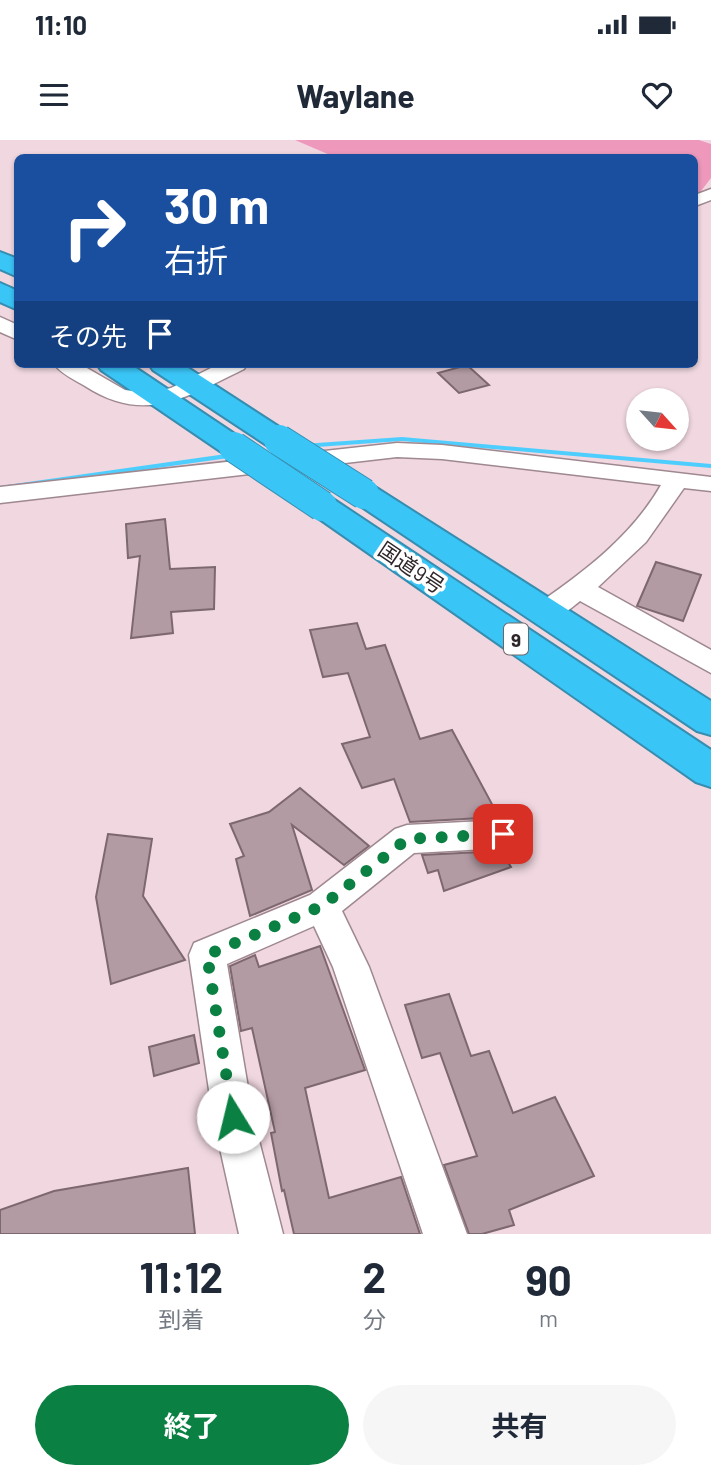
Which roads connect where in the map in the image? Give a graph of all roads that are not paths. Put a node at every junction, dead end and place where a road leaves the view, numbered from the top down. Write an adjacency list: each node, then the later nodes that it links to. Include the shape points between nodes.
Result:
1 (72, 368): 6 (street, via 117,395 142,402)
2 (117, 368): 6 (highway, 国道9号 / 9)
3 (169, 368): 5 (highway, 国道9号 / 9)
4 (227, 368): 5 (street)
5 (193, 384): 6 (street); 11 (highway, 国道9号 / 9, bridge)
6 (163, 398): 14 (highway, 国道9号 / 9, bridge)
7 (676, 481): 8 (street); 9 (street, via 397,450); 10 (street, via 666,502)
8 (711, 484)
9 (0, 495)
10 (580, 589): 11 (street); 12 (street)
11 (546, 612): 13 (highway, 国道9号 / 9)
12 (711, 663)
13 (711, 720)
14 (711, 771)
15 (503, 834): 16 (street, via 407,839)
16 (322, 906): 17 (street, via 207,955 233,1117); 18 (street, via 351,967)
17 (261, 1234)
18 (445, 1234)

